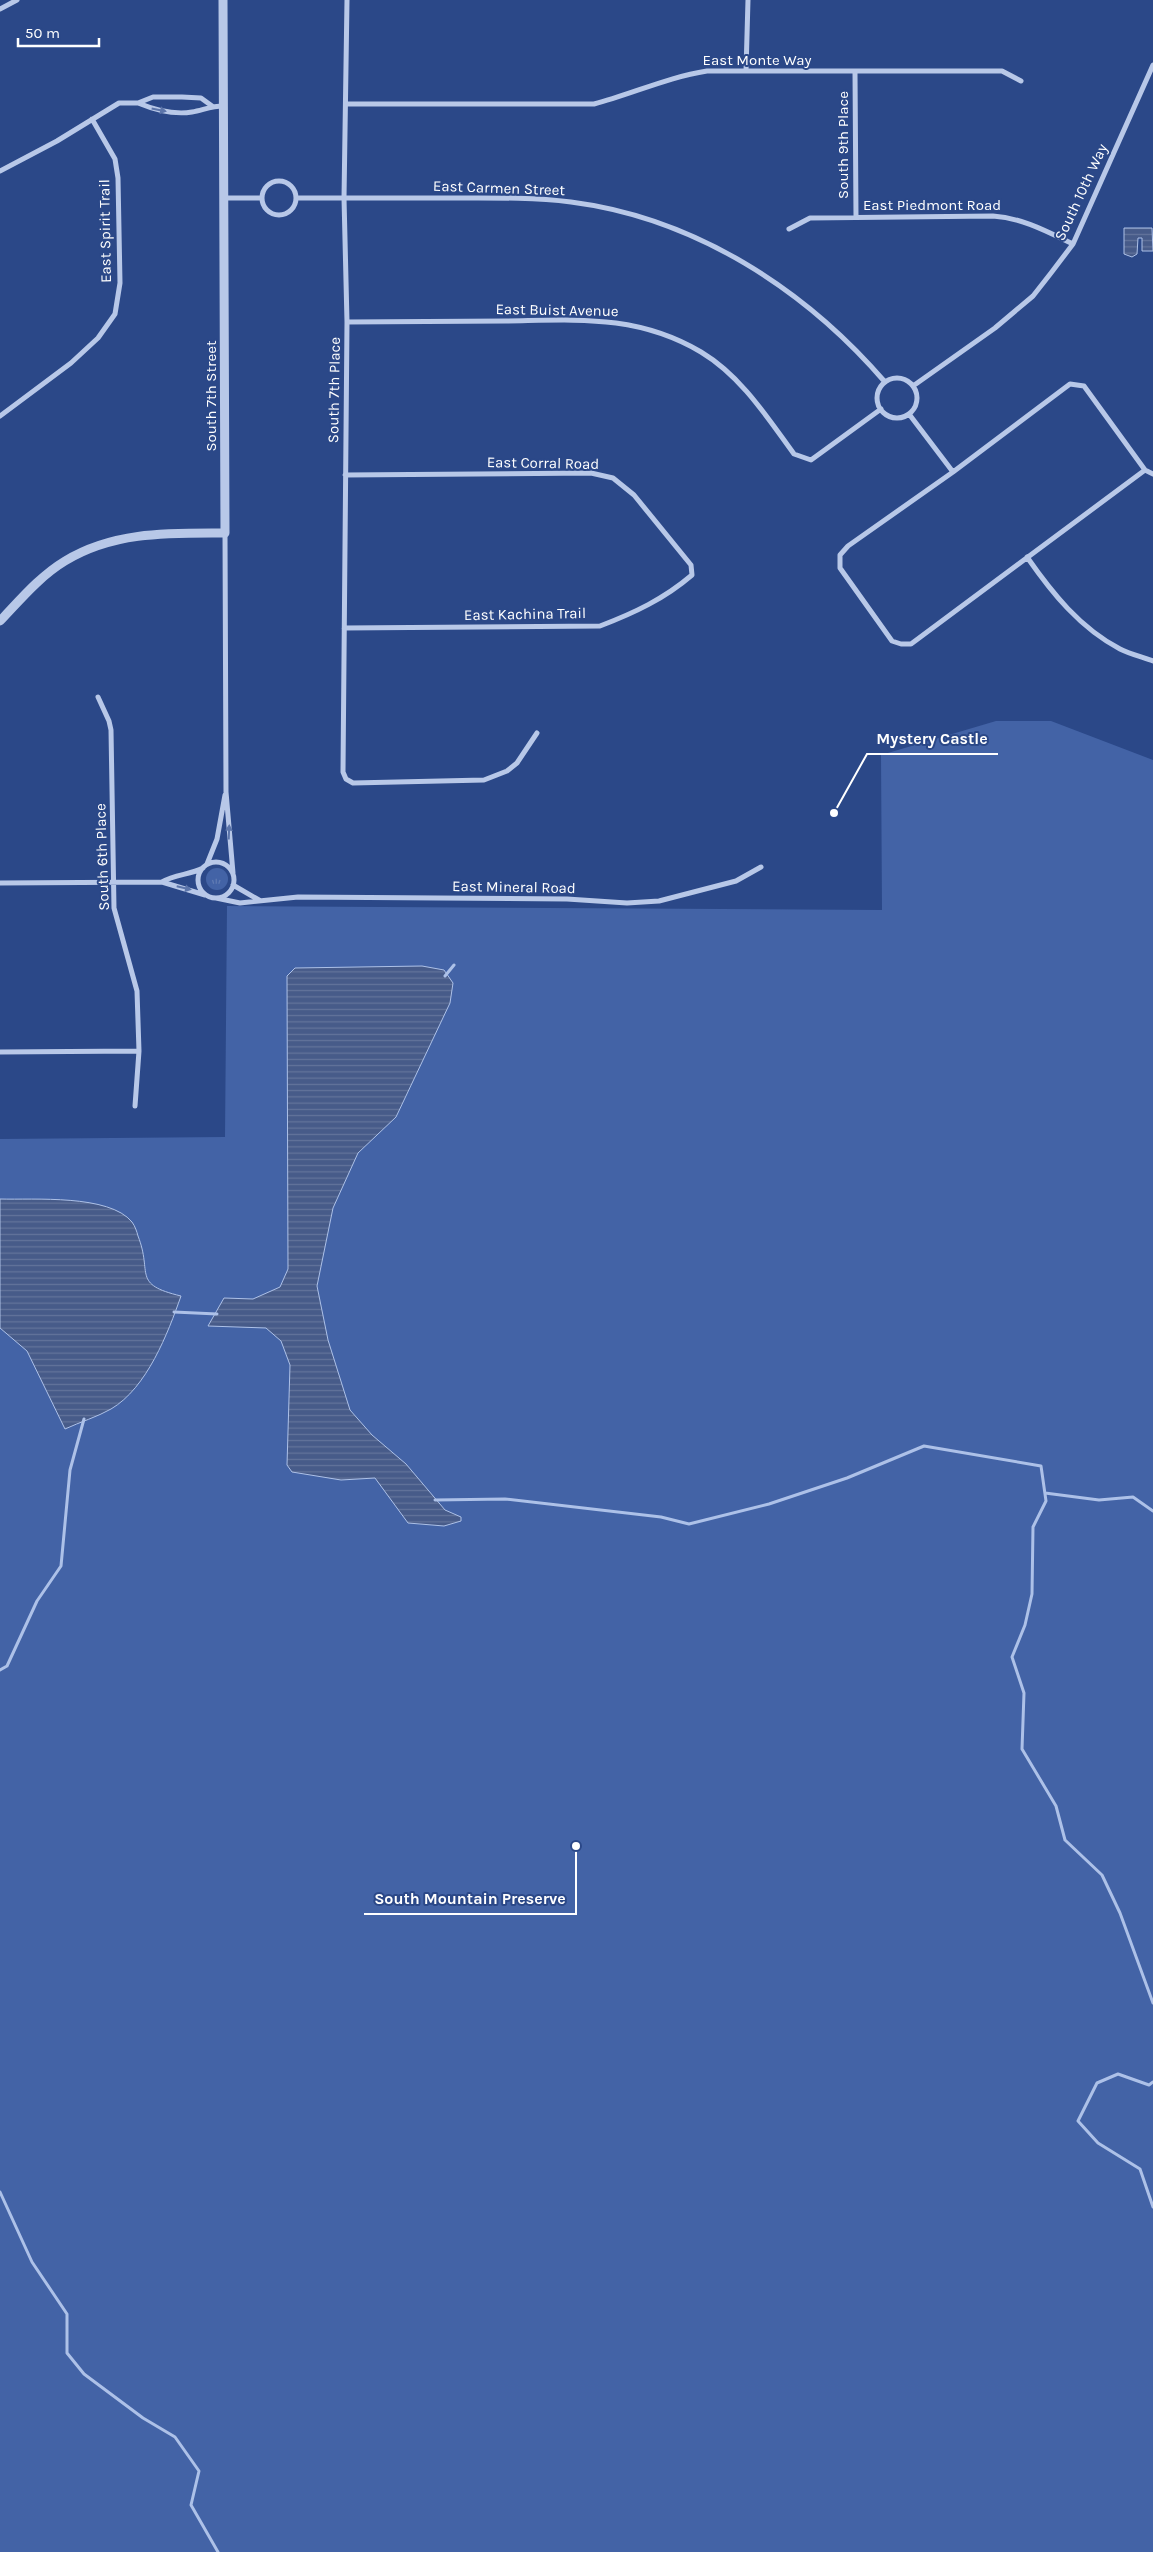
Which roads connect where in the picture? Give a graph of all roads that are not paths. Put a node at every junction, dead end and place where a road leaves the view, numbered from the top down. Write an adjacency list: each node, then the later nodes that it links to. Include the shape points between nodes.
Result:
1 (17, 0): 5 (street)
2 (223, 0): 13 (street, South 7th Street)
3 (347, 0): 11 (street, South 7th Place)
4 (748, 0): 7 (street)
5 (0, 9)
6 (1153, 65): 22 (street, South 10th Way)
7 (746, 71): 8 (street, East Monte Way); 11 (street, East Monte Way, via 686,74 594,104)
8 (855, 72): 9 (street, East Monte Way, via 1002,71); 20 (street, South 9th Place)
9 (1020, 81)
10 (138, 102): 12 (street, one-way to 12, via 164,111 192,112); 12 (street, via 154,96 201,98); 14 (street, via 119,104)
11 (346, 104): 19 (street, South 7th Place)
12 (212, 106): 13 (street)
13 (223, 106): 16 (street, South 7th Street)
14 (92, 119): 15 (street); 28 (street, East Spirit Trail, via 115,159 118,178 120,283 114,314 98,338 71,363)
15 (0, 171)
16 (223, 198): 17 (street); 33 (street, South 7th Street)
17 (262, 198): 18 (street, via 267,186 279,181 290,186); 18 (street, via 265,209 277,216 289,212)
18 (296, 198): 19 (street, East Carmen Street)
19 (344, 198): 23 (street, South 7th Place); 24 (street, East Carmen Street, via 518,198 572,203 664,224 730,254 783,287 857,349)
20 (856, 217): 21 (street, East Piedmont Road, via 810,218); 22 (street, East Piedmont Road, via 1012,218)
21 (789, 229)
22 (1072, 244): 25 (street, South 10th Way, via 1033,296 996,328)
23 (347, 322): 26 (street, East Buist Avenue, via 606,320 662,333 701,352 735,379 753,397 794,454 810,460); 32 (street, South 7th Place)
24 (886, 382): 25 (street, via 903,379); 26 (street, via 878,392)
25 (913, 386): 27 (street, via 916,404)
26 (881, 409): 27 (street, via 897,418)
27 (909, 414): 30 (street)
28 (0, 416)
29 (1145, 470): 30 (street, via 1084,386 1070,384); 31 (street); 34 (street)
30 (953, 472): 34 (street, via 848,546 840,555 840,568 892,641 911,644)
31 (1153, 474)
32 (345, 475): 35 (street, East Corral Road, via 592,473 613,478 634,495 691,565); 37 (street, South 7th Place)
33 (225, 533): 36 (street, via 143,535 110,541 86,550 45,575); 41 (street, South 7th Street)
34 (1027, 557): 38 (street, via 1052,593 1073,615 1120,649)
35 (692, 575): 37 (street, East Kachina Trail, via 639,611 600,626)
36 (0, 621)
37 (344, 628): 40 (street, South 7th Place, via 342,772 353,783 484,780 517,763)
38 (1153, 661)
39 (98, 697): 45 (street, South 6th Place, via 111,730)
40 (537, 733)
41 (226, 792): 42 (street, South 7th Street, via 217,839); 44 (street, South 7th Street, one-way to 41)
42 (205, 866): 44 (street, via 221,863); 46 (street); 49 (street, South 7th Street, via 198,882)
43 (761, 867): 51 (street, East Mineral Road, via 736,882 659,901 298,896)
44 (232, 873): 48 (street, South 7th Street)
45 (112, 882): 46 (street); 47 (street); 52 (street, South 6th Place, via 114,908 137,991)
46 (162, 882): 49 (street, one-way to 49)
47 (0, 883)
48 (234, 886): 50 (street, via 227,895); 51 (street)
49 (205, 895): 50 (street)
50 (216, 898): 51 (street, East Mineral Road, via 240,903)
51 (259, 900)
52 (139, 1051): 53 (street); 54 (street, South 6th Place)
53 (0, 1052)
54 (135, 1106)

